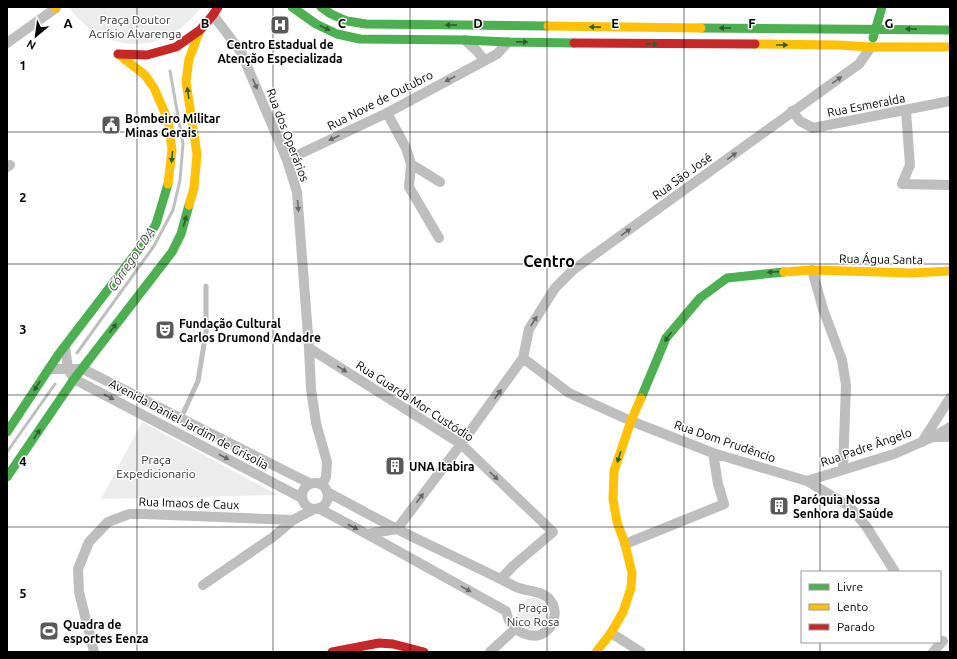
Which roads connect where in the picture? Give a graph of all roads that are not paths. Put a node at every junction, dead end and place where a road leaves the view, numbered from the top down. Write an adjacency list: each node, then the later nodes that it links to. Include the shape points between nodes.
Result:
1 (292, 7): 9 (main road, one-way to 9, via 316,24 337,34 360,39)
2 (321, 7): 7 (main road, one-way to 2, via 366,24 347,21)
3 (882, 7): 7 (main road, Rua São José)
4 (56, 8): 11 (street)
5 (216, 11): 6 (main road); 19 (street, Rua dos Operários, one-way to 19, via 241,52)
6 (200, 30): 27 (main road, one-way to 27, via 176,47 147,55 118,54 145,74 168,120 172,150 169,180 156,224 149,236); 32 (main road, one-way to 6, via 172,252 181,234 194,188 197,154 186,82 189,59)
7 (875, 30): 8 (main road, one-way to 7); 12 (main road, Rua São José)
8 (950, 30)
9 (465, 40): 10 (main road); 14 (street)
10 (508, 42): 12 (main road, one-way to 12); 14 (street, Rua Nove de Outubro, via 497,54)
11 (7, 43)
12 (871, 46): 13 (main road); 17 (street, Rua São José, one-way to 12, via 859,64)
13 (949, 48)
14 (484, 60): 18 (street, Rua Nove de Outubro, one-way to 18)
15 (950, 101): 16 (street, Rua Esmeralda)
16 (906, 111): 17 (street, Rua Esmeralda, via 813,128); 22 (street, via 910,165 902,184)
17 (792, 112): 29 (street, Rua São José, one-way to 17, via 529,329 555,288 572,270)
18 (387, 113): 19 (street, Rua Nove de Outubro, one-way to 19); 20 (street, via 406,148)
19 (287, 160): 28 (street, Rua dos Operários, one-way to 28, via 297,192)
20 (411, 164): 21 (street); 23 (street, via 408,187)
21 (440, 182)
22 (950, 185)
23 (439, 238)
24 (812, 270): 25 (main road, Rua Água Santa); 36 (main road, Rua Água Santa, one-way to 36, via 727,278 700,298 666,338); 44 (street, via 842,360 846,385)
25 (950, 272)
26 (206, 286): 35 (lane, via 206,332 198,381)
27 (64, 347): 30 (main road); 31 (street)
28 (310, 348): 42 (street, Rua Guarda Mor Custódio, one-way to 42); 48 (street, Rua dos Operários, via 311,389 316,423 327,462)
29 (524, 358): 36 (street, Rua Dom Prudêncio, via 569,393); 42 (street, one-way to 29)
30 (49, 369): 31 (street, Avenida Daniel Jardim de Grisolia); 38 (main road, one-way to 38)
31 (68, 369): 32 (street, Avenida Daniel Jardim de Grisolia); 33 (street)
32 (83, 369): 33 (main road); 35 (street, Avenida Daniel Jardim de Grisolia)
33 (74, 379): 45 (main road, one-way to 33); 49 (street, Avenida Daniel Jardim de Grisolia, one-way to 49)
34 (950, 398): 41 (street)
35 (181, 418): 47 (street, Avenida Daniel Jardim de Grisolia)
36 (631, 421): 43 (street, Rua Dom Prudêncio); 56 (main road, Rua Água Santa, one-way to 56, via 614,471 613,499 617,522)
37 (950, 427): 39 (street, Rua Padre Ângelo)
38 (7, 432)
39 (933, 437): 40 (street, Rua Padre Ângelo); 41 (street, Rua Padre Ângelo)
40 (950, 437)
41 (922, 442): 44 (street, Rua Padre Ângelo)
42 (461, 444): 53 (street, one-way to 42); 58 (street, Rua Guarda Mor Custódio, one-way to 58, via 553,532)
43 (713, 453): 46 (street, Rua Dom Prudêncio); 56 (street, via 724,504)
44 (843, 470): 46 (street, Rua Padre Ângelo)
45 (7, 477)
46 (807, 481): 57 (street, Rua Dom Prudêncio, via 849,506 866,526)
47 (309, 483): 48 (street, Avenida Daniel Jardim de Grisolia, via 318,483); 49 (street, via 303,489)
48 (325, 489): 50 (street, via 328,496 325,504); 53 (street, Avenida Daniel Jardim de Grisolia)
49 (302, 500): 50 (street, Avenida Daniel Jardim de Grisolia, via 310,508); 52 (street)
50 (316, 509): 52 (street); 54 (street, Avenida Daniel Jardim de Grisolia, one-way to 54)
51 (263, 519): 52 (street, Rua Imaos de Caux); 55 (street, via 270,527); 64 (street, Rua Imaos de Caux, via 128,514 108,522 88,542 78,569 79,592)
52 (293, 520): 55 (street)
53 (396, 529): 54 (street); 58 (street, Avenida Daniel Jardim de Grisolia)
54 (367, 534): 60 (street, Avenida Daniel Jardim de Grisolia, one-way to 60, via 506,611)
55 (273, 537): 59 (street)
56 (625, 544): 61 (main road, Rua Água Santa, via 632,573 631,588 623,612)
57 (894, 571)
58 (501, 579): 60 (street, via 520,589 544,595 554,608 552,624 542,634 524,634)
59 (203, 585)
60 (516, 628): 68 (street)
61 (611, 633): 69 (main road, Rua Água Santa); 70 (street)
62 (944, 642): 71 (street)
63 (393, 644): 65 (main road, via 379,643); 66 (street); 67 (main road)
64 (94, 652)
65 (332, 652)
66 (406, 652)
67 (424, 652)
68 (490, 652)
69 (596, 652)
70 (641, 652)
71 (933, 652)

